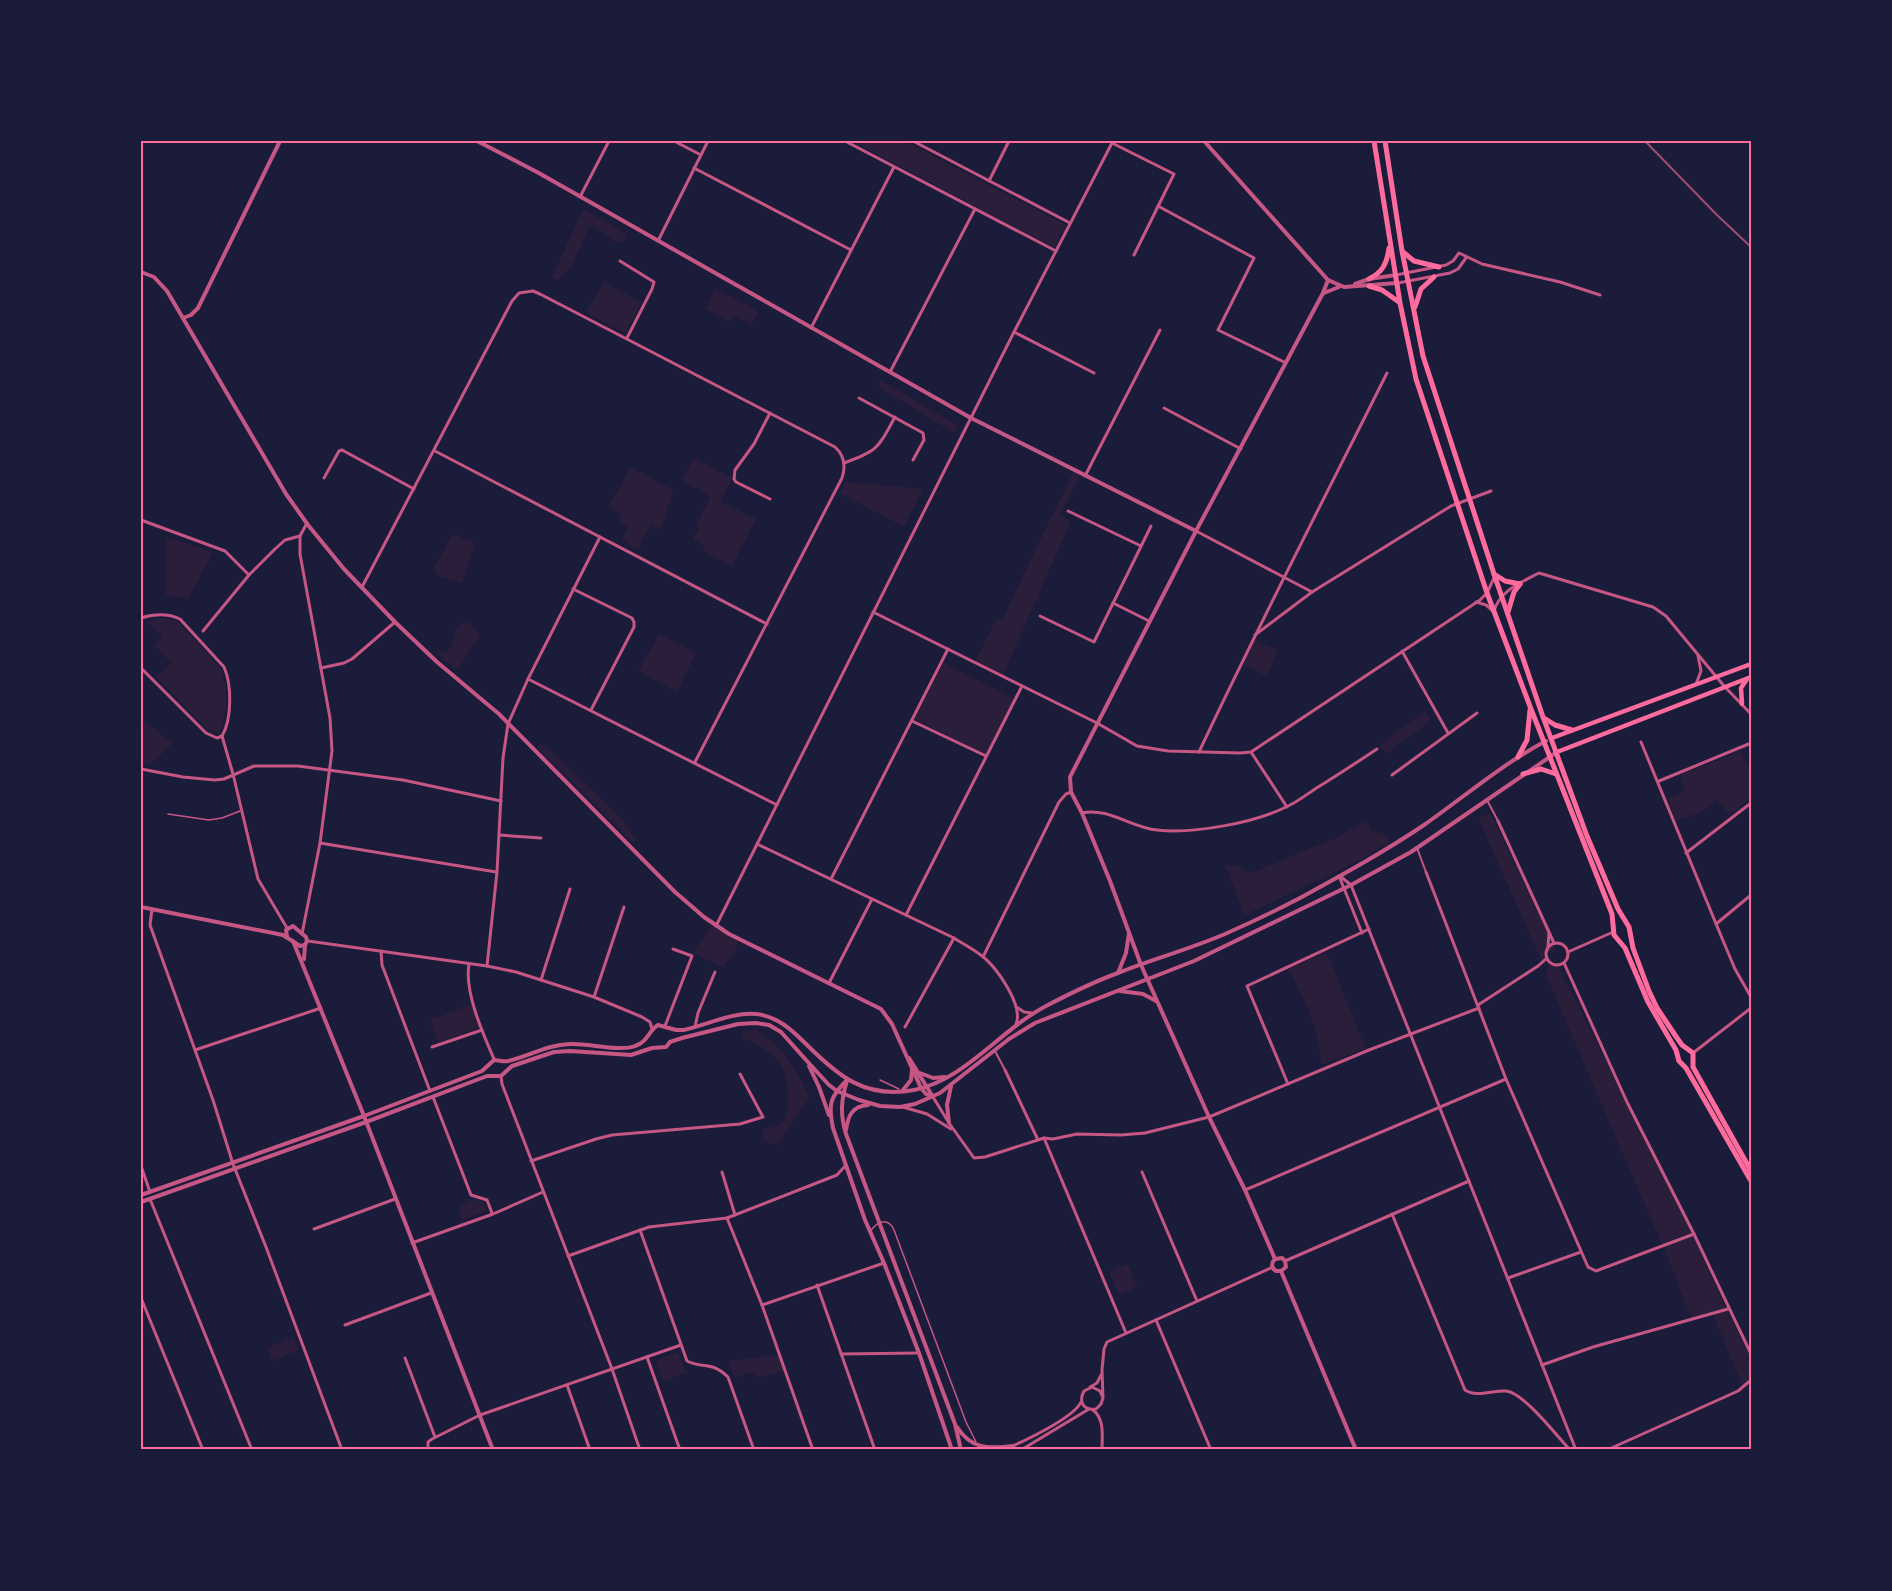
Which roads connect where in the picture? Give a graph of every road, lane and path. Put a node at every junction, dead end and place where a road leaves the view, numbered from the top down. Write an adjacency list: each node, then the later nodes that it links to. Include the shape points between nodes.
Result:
1 (279, 141): 43 (street, via 198,308)
2 (477, 141): 17 (street)
3 (609, 141): 17 (street)
4 (674, 141): 13 (street)
5 (708, 141): 13 (street)
6 (845, 141): 14 (street)
7 (913, 141): 16 (street)
8 (1009, 141): 16 (street)
9 (1204, 141): 34 (street)
10 (1373, 141): 22 (main road)
11 (1385, 141): 25 (main road)
12 (1113, 142): 18 (street, via 1174,174); 20 (street)
13 (701, 155): 15 (street)
14 (894, 167): 19 (street); 23 (street)
15 (694, 168): 21 (street); 23 (street)
16 (989, 181): 20 (street)
17 (580, 197): 21 (street)
18 (1158, 206): 26 (street); 48 (street, via 1254,258 1218,330)
19 (975, 209): 24 (street); 49 (street)
20 (1070, 224): 24 (street)
21 (658, 241): 44 (street)
22 (1390, 243): 32 (main road); 36 (main road, via 1385,266)
23 (851, 250): 44 (street)
24 (1056, 251): 46 (street)
25 (1402, 251): 29 (main road, via 1414,261); 31 (main road)
26 (1134, 255)
27 (1466, 258): 29 (street, via 1459,253 1450,263); 33 (street, via 1455,271); 40 (street)
28 (620, 261): 47 (street, via 653,280 654,285)
29 (1439, 267): 31 (street)
30 (141, 272): 43 (street, via 159,281)
31 (1407, 273): 32 (street); 35 (main road)
32 (1396, 275): 36 (street); 37 (main road)
33 (1434, 277): 35 (street); 42 (main road, via 1418,293)
34 (1328, 280): 38 (street); 39 (street)
35 (1408, 281): 37 (street); 42 (main road)
36 (1369, 283): 37 (street); 38 (street); 41 (main road)
37 (1397, 283): 41 (main road)
38 (1344, 287): 39 (street)
39 (1323, 294): 48 (street)
40 (1600, 295)
41 (1400, 303): 67 (main road, via 1416,379)
42 (1414, 312): 65 (main road, via 1428,374)
43 (183, 318): 70 (street, via 272,472)
44 (811, 328): 49 (street)
45 (1160, 330): 61 (street)
46 (1014, 332): 50 (street); 56 (street)
47 (627, 338): 54 (street); 58 (street, via 540,294 519,292)
48 (1286, 363): 57 (street)
49 (890, 372): 56 (street)
50 (1094, 373)
51 (1387, 373): 78 (street)
52 (859, 398): 55 (street)
53 (1164, 408): 57 (street)
54 (770, 413): 60 (street, via 835,447); 66 (street, via 735,470 734,479)
55 (895, 417): 59 (street, via 924,435); 60 (street, via 877,448)
56 (971, 418): 61 (street); 87 (street)
57 (1241, 449): 72 (street)
58 (435, 451): 63 (street); 74 (street)
59 (913, 459)
60 (844, 463): 94 (street, via 842,478)
61 (1085, 476): 72 (street)
62 (324, 478): 63 (street, via 342,450)
63 (415, 489): 80 (street)
64 (1491, 491): 65 (street)
65 (1469, 498): 67 (street); 77 (main road)
66 (770, 499)
67 (1457, 503): 82 (street); 83 (main road)
68 (1068, 511): 75 (street)
69 (141, 520): 76 (street, via 225,551)
70 (307, 523): 73 (street); 80 (street)
71 (1151, 526): 75 (street)
72 (1196, 531): 78 (street); 93 (street)
73 (300, 536): 76 (street, via 285,540); 102 (street)
74 (600, 537): 81 (street); 94 (street)
75 (1141, 546): 86 (street)
76 (249, 575): 95 (street)
77 (1494, 575): 79 (main road); 83 (street); 84 (main road)
78 (1285, 577): 82 (street); 96 (street)
79 (1520, 584): 84 (street); 88 (main road); 99 (street, via 1539,573 1653,607 1666,616)
80 (362, 587): 92 (street)
81 (573, 589): 105 (street); 111 (street, via 634,622)
82 (1312, 592): 96 (street)
83 (1487, 593): 85 (street); 89 (main road)
84 (1502, 596): 88 (main road); 89 (street)
85 (1476, 602): 89 (street); 98 (street)
86 (1113, 603): 90 (street, via 1094,642); 93 (street)
87 (873, 612): 97 (street); 144 (street)
88 (1508, 612): 114 (main road)
89 (1495, 613): 110 (main road)
90 (1040, 616)
91 (141, 618): 120 (street, via 162,614 180,619 225,666 230,708)
92 (395, 622): 102 (street, via 352,659); 117 (street)
93 (1151, 622): 116 (street)
94 (767, 624): 132 (street)
95 (203, 631)
96 (1254, 636): 126 (street)
97 (948, 649): 107 (street); 115 (street)
98 (1402, 651): 119 (street); 127 (street)
99 (1698, 654): 103 (street); 106 (street, via 1701,671)
100 (1751, 664): 103 (main road)
101 (141, 668): 120 (street, via 206,733)
102 (321, 668): 134 (street, via 332,736)
103 (1717, 675): 106 (main road); 108 (street)
104 (1749, 678): 108 (main road); 109 (main road, via 1741,688)
105 (528, 679): 111 (street); 117 (street)
106 (1695, 685): 118 (main road)
107 (1022, 686): 116 (street); 129 (street)
108 (1724, 686): 109 (street); 128 (main road)
109 (1742, 704): 113 (street)
110 (1530, 709): 122 (main road); 131 (main road, via 1527,740)
111 (591, 710): 132 (street)
112 (1477, 713): 119 (street)
113 (1751, 714)
114 (1543, 717): 118 (main road); 121 (main road)
115 (912, 720): 129 (street); 159 (street)
116 (1097, 723): 126 (street, via 1137,746); 140 (street, via 1070,777)
117 (508, 724): 142 (street); 171 (street, via 675,892)
118 (1572, 730): 121 (main road)
119 (1448, 733): 138 (street)
120 (222, 736): 135 (street)
121 (1552, 738): 122 (street); 128 (main road)
122 (1544, 742): 130 (main road); 131 (street)
123 (1641, 742): 139 (street)
124 (1751, 742): 139 (street)
125 (1377, 749): 145 (street)
126 (1199, 752): 127 (street)
127 (1251, 752): 145 (street)
128 (1557, 753): 130 (street); 169 (main road)
129 (986, 756): 168 (street)
130 (1550, 756): 136 (street); 137 (main road)
131 (1518, 757): 158 (street, via 1403,839)
132 (695, 762): 144 (street)
133 (141, 769): 135 (street, via 205,780 224,779)
134 (331, 770): 135 (street, via 254,766); 142 (street, via 403,780); 152 (street)
135 (233, 774): 146 (street)
136 (1523, 774): 137 (main road, via 1541,769); 141 (street)
137 (1556, 774): 174 (main road, via 1612,914)
138 (1392, 775)
139 (1658, 782): 155 (street)
140 (1071, 792): 147 (street); 190 (street, via 1059,802)
141 (1487, 800): 149 (street); 154 (street)
142 (501, 801): 150 (street)
143 (1751, 803): 155 (street)
144 (777, 805): 153 (street)
145 (1287, 807): 147 (street, via 1233,824 1169,831 1145,828 1104,813)
146 (241, 811): 148 (lane, via 209,820); 172 (street, via 260,885)
147 (1082, 813): 175 (street)
148 (168, 814)
149 (1498, 822): 176 (street)
150 (499, 835): 151 (street); 156 (street)
151 (541, 838)
152 (320, 843): 156 (street); 179 (street)
153 (757, 844): 159 (street); 171 (street)
154 (1417, 848): 157 (street); 160 (street)
155 (1686, 853): 170 (street)
156 (497, 872): 197 (street)
157 (1426, 872): 208 (street)
158 (1339, 876): 160 (street); 162 (street); 195 (street, via 1232,931)
159 (831, 879): 164 (street)
160 (1351, 885): 162 (street); 173 (street)
161 (570, 889): 201 (street)
162 (1344, 889): 178 (street); 202 (street)
163 (1751, 895): 170 (street)
164 (872, 899): 168 (street); 203 (street)
165 (141, 907): 167 (street)
166 (624, 907): 205 (street)
167 (152, 909): 180 (street); 225 (street, via 150,925)
168 (906, 915): 181 (street)
169 (1625, 923): 174 (main road, via 1620,922); 177 (main road)
170 (1716, 924): 206 (street)
171 (716, 926): 203 (street)
172 (287, 928): 179 (street, via 295,927); 180 (street)
173 (1369, 929): 178 (street); 219 (street)
174 (1614, 929): 182 (main road); 189 (street)
175 (1129, 932): 195 (street); 199 (street)
176 (1549, 932): 185 (street); 186 (street)
177 (1629, 932): 182 (main road); 224 (main road, via 1653,1000)
178 (1362, 933): 246 (street, via 1247,986)
179 (302, 934): 184 (street)
180 (288, 937): 183 (street)
181 (954, 938): 190 (street); 216 (street)
182 (1618, 938): 228 (main road)
183 (293, 941): 184 (street, via 300,946); 192 (street)
184 (306, 943): 188 (street); 192 (street)
185 (1554, 944): 186 (street); 189 (street, via 1562,944)
186 (1548, 947): 191 (street)
187 (673, 949): 214 (street, via 692,956)
188 (381, 951): 194 (street); 249 (street, via 381,965)
189 (1568, 952): 193 (street)
190 (983, 957): 209 (street)
191 (1548, 960): 196 (street); 208 (street)
192 (304, 963): 210 (street)
193 (1564, 963): 196 (street); 200 (street)
194 (469, 964): 197 (street); 218 (street, via 469,987)
195 (1141, 965): 199 (street); 202 (street)
196 (1557, 965): 200 (street)
197 (487, 966): 201 (street)
198 (715, 972): 215 (street)
199 (1118, 973): 212 (street)
200 (1570, 974): 292 (street, via 1627,1102)
201 (541, 980): 205 (street)
202 (1149, 980): 204 (street); 207 (street)
203 (829, 984): 227 (street, via 881,1009)
204 (1119, 991): 207 (street, via 1143,994); 226 (street, via 1035,1023)
205 (594, 997): 217 (street, via 648,1020)
206 (1751, 997)
207 (1158, 1003): 259 (street)
208 (1479, 1006): 219 (street); 242 (street)
209 (1017, 1007): 212 (street); 213 (street)
210 (321, 1008): 225 (street); 258 (street)
211 (1751, 1008): 229 (street)
212 (1032, 1013): 213 (street)
213 (1016, 1024): 240 (street)
214 (666, 1027): 215 (street); 217 (street, via 658,1025); 221 (street, via 672,1035)
215 (695, 1027): 243 (street, via 743,1015 768,1017 794,1032 827,1066)
216 (905, 1028)
217 (652, 1029): 220 (street)
218 (482, 1030): 222 (street); 230 (street)
219 (1412, 1034): 246 (street); 257 (street)
220 (649, 1036): 223 (street); 232 (street, via 632,1047 561,1044)
221 (670, 1042): 223 (street, via 666,1047); 231 (street, via 738,1024 763,1023 781,1032)
222 (432, 1047)
223 (656, 1047): 238 (street, via 625,1056 554,1052 512,1066)
224 (1687, 1049): 228 (main road); 229 (main road)
225 (195, 1050): 268 (street)
226 (994, 1051): 236 (street); 245 (street)
227 (905, 1052): 235 (street); 237 (street)
228 (1678, 1056): 233 (main road)
229 (1693, 1056): 233 (main road, via 1688,1064); 272 (main road, via 1696,1072)
230 (494, 1060): 232 (street); 234 (street)
231 (806, 1060): 250 (street); 262 (street)
232 (502, 1062): 238 (street)
233 (1682, 1063): 276 (main road)
234 (489, 1066): 241 (street); 249 (street)
235 (912, 1070): 248 (street); 251 (street, via 911,1080)
236 (1005, 1070): 266 (street)
237 (919, 1073): 240 (street, via 937,1078); 247 (street)
238 (502, 1074): 241 (street); 267 (street, via 502,1084)
239 (740, 1074): 267 (street, via 763,1117 740,1124 612,1135)
240 (954, 1074): 247 (street)
241 (492, 1076): 253 (street)
242 (1506, 1078): 257 (street); 294 (street)
243 (847, 1080): 250 (street); 251 (street, via 877,1090); 252 (street)
244 (880, 1080): 251 (lane)
245 (952, 1084): 254 (street); 261 (street, via 947,1105)
246 (1288, 1084): 259 (street)
247 (927, 1086): 248 (street); 254 (street)
248 (921, 1088): 251 (street); 254 (street)
249 (430, 1091): 258 (street)
250 (837, 1091): 252 (street); 262 (street, via 831,1102)
251 (902, 1091)
252 (843, 1094): 255 (street); 263 (street, via 841,1114)
253 (433, 1097): 260 (street); 284 (street, via 471,1195 487,1200)
254 (933, 1097): 256 (street); 261 (street)
255 (872, 1105): 256 (street); 263 (street, via 853,1110)
256 (900, 1107): 264 (street, via 927,1114)
257 (1440, 1107): 275 (street); 277 (street)
258 (364, 1116): 260 (street); 268 (street)
259 (1209, 1117): 265 (street, via 1133,1134); 277 (street)
260 (366, 1122): 271 (street); 282 (street)
261 (949, 1123): 264 (street)
262 (832, 1125): 269 (street)
263 (846, 1134): 288 (street)
264 (957, 1134): 266 (street, via 974,1158)
265 (1044, 1138): 266 (street); 310 (street)
266 (1038, 1140)
267 (531, 1161): 279 (street)
268 (233, 1164): 271 (street); 278 (street)
269 (846, 1165): 286 (street, via 837,1175); 291 (street)
270 (141, 1166): 278 (street)
271 (235, 1170): 281 (street); 333 (street)
272 (1751, 1171)
273 (722, 1172): 286 (street)
274 (1142, 1172): 305 (street)
275 (1469, 1181): 285 (street); 301 (street)
276 (1751, 1181)
277 (1245, 1190): 296 (street)
278 (150, 1192): 280 (street)
279 (543, 1192): 284 (street); 295 (street)
280 (141, 1195)
281 (150, 1199): 283 (street); 332 (street)
282 (395, 1199): 289 (street); 293 (street)
283 (141, 1203)
284 (493, 1214): 293 (street)
285 (1392, 1214): 297 (street); 349 (street, via 1465,1390 1474,1394 1513,1392)
286 (735, 1215): 287 (street)
287 (727, 1218): 290 (street); 306 (street)
288 (879, 1222): 291 (lane); 327 (street); 330 (lane, via 890,1223 894,1230)
289 (314, 1229)
290 (640, 1230): 295 (street); 311 (street)
291 (870, 1232): 298 (street)
292 (1694, 1234): 294 (street, via 1596,1271 1588,1267); 307 (street)
293 (412, 1243): 303 (street)
294 (1581, 1252): 301 (street)
295 (568, 1256): 318 (street)
296 (1275, 1259): 297 (street); 299 (street)
297 (1285, 1261): 300 (street, via 1286,1268)
298 (884, 1263): 302 (street); 312 (street)
299 (1273, 1267): 300 (street); 305 (street)
300 (1281, 1271): 348 (street)
301 (1508, 1278): 317 (street)
302 (817, 1285): 306 (street); 313 (street)
303 (431, 1293): 309 (street); 326 (street)
304 (141, 1298): 331 (street)
305 (1197, 1300): 308 (street)
306 (762, 1305): 340 (street)
307 (1728, 1309): 314 (street); 317 (street)
308 (1156, 1320): 310 (street); 347 (street)
309 (345, 1325)
310 (1126, 1332): 319 (street, via 1105,1344)
311 (681, 1345): 315 (street); 339 (street, via 690,1364 711,1365 728,1377)
312 (919, 1353): 313 (street); 342 (street)
313 (841, 1354): 341 (street)
314 (1751, 1354)
315 (647, 1357): 318 (street); 338 (street)
316 (405, 1359): 328 (street)
317 (1542, 1365): 350 (street)
318 (612, 1369): 321 (street); 337 (street)
319 (1102, 1370): 322 (street, via 1097,1383); 323 (street)
320 (1751, 1380): 351 (street, via 1737,1391)
321 (567, 1385): 326 (street); 336 (street)
322 (1089, 1388): 323 (street, via 1098,1389); 324 (street)
323 (1103, 1398): 325 (street, via 1099,1407)
324 (1081, 1400): 325 (street); 329 (street, via 1068,1415)
325 (1090, 1409): 345 (street); 346 (street, via 1098,1414 1101,1423)
326 (480, 1415): 328 (street); 335 (street)
327 (955, 1424): 330 (street); 343 (street)
328 (435, 1437): 334 (street, via 428,1442)
329 (1013, 1446): 330 (street); 344 (street)
330 (979, 1448)
331 (203, 1450)
332 (252, 1450)
333 (342, 1450)
334 (428, 1450)
335 (493, 1450)
336 (590, 1450)
337 (640, 1450)
338 (680, 1450)
339 (754, 1450)
340 (813, 1450)
341 (875, 1450)
342 (952, 1450)
343 (961, 1450)
344 (1002, 1450)
345 (1021, 1450)
346 (1102, 1450)
347 (1211, 1450)
348 (1356, 1450)
349 (1570, 1450)
350 (1576, 1450)
351 (1607, 1450)

